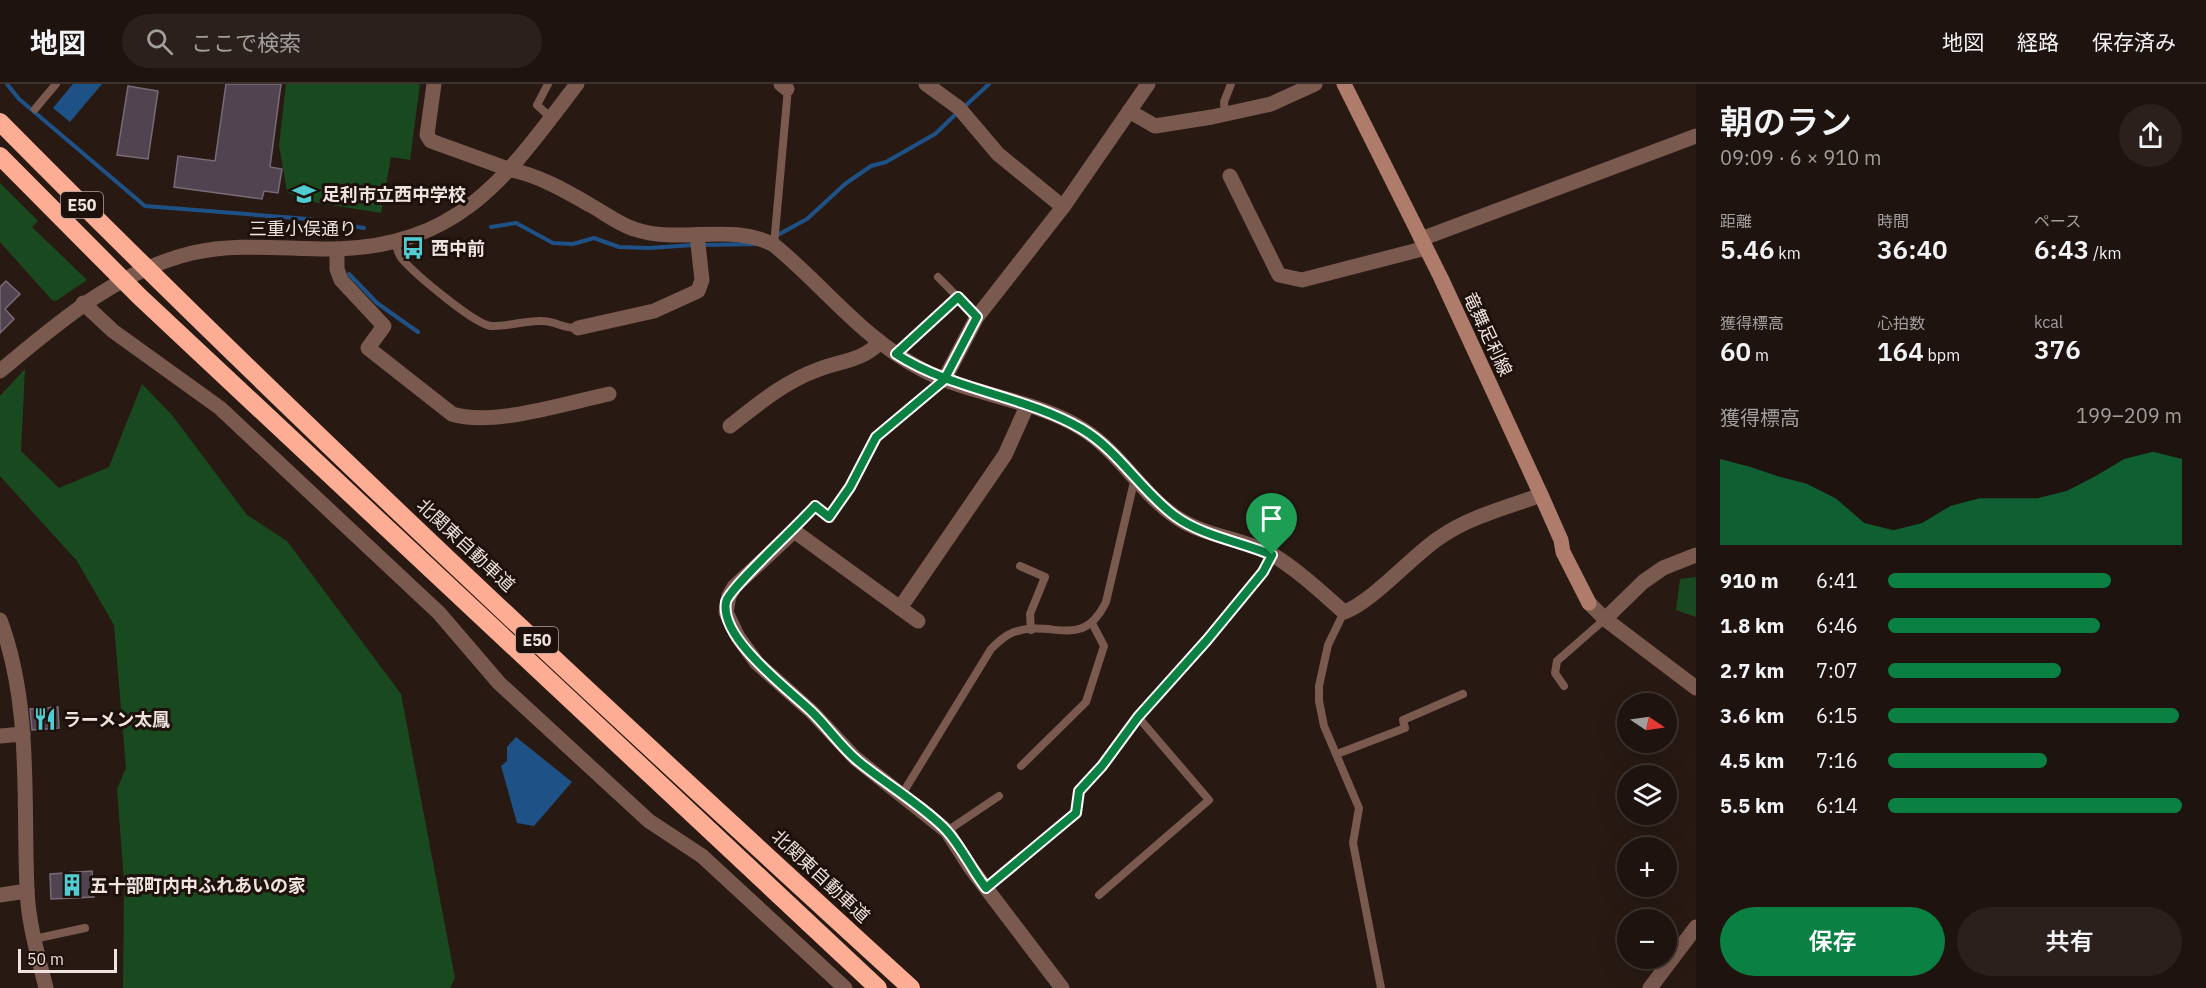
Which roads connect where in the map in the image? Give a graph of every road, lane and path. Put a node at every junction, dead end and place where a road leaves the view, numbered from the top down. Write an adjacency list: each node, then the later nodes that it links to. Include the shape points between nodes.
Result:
1 (56, 84): 11 (lane)
2 (434, 84): 18 (street, via 427,135 430,141)
3 (548, 84): 14 (lane, via 537,105)
4 (577, 84): 14 (street, 三重小俣通り)
5 (926, 84): 20 (street, via 959,108 998,154)
6 (1231, 84): 13 (lane, via 1224,102)
7 (1315, 84): 13 (street, via 1271,104)
8 (1344, 84): 23 (main road, 竜舞足利線)
9 (1145, 85): 12 (street)
10 (786, 86): 24 (lane)
11 (35, 109)
12 (1129, 111): 13 (street, via 1155,126); 20 (street)
13 (1225, 115)
14 (551, 118): 18 (street, 三重小俣通り)
15 (0, 122): 73 (highway, 北関東自動車道 / E50, via 165,288 404,516)
16 (1696, 136): 23 (street)
17 (0, 156): 72 (highway, E50, via 140,296)
18 (511, 170): 21 (street, via 532,175 634,229 654,234); 22 (street, 三重小俣通り, via 451,218)
19 (1230, 176): 23 (street, via 1279,275 1302,280)
20 (1063, 207): 29 (street)
21 (697, 235): 24 (street, via 751,236); 30 (street, via 702,280 698,291 640,315)
22 (395, 242): 25 (street, 三重小俣通り); 30 (lane, via 402,259 480,322 489,326 540,321)
23 (1423, 244): 39 (main road, 竜舞足利線)
24 (774, 245): 31 (street)
25 (337, 249): 28 (street, 三重小俣通り, via 246,247 190,254 156,265); 35 (street, via 341,280 384,326 368,348 452,414 491,418)
26 (938, 277): 27 (lane)
27 (958, 297): 29 (lane); 32 (lane)
28 (83, 303): 33 (street, 三重小俣通り); 71 (street, via 112,332 220,408 439,613 499,682 649,821 702,856)
29 (977, 317): 34 (street)
30 (578, 328)
31 (880, 342): 32 (street); 37 (street, via 852,360 797,379)
32 (896, 354): 34 (street)
33 (0, 371)
34 (944, 380): 36 (street); 40 (lane, via 876,437 829,517 815,506)
35 (609, 394)
36 (1027, 406): 38 (street, via 1089,434); 45 (street, via 1015,437 994,471)
37 (730, 426)
38 (1137, 481): 41 (street, via 1178,518); 50 (lane, via 1106,602)
39 (1541, 495): 44 (main road, 竜舞足利線, via 1563,552); 46 (street, via 1461,525 1438,538)
40 (794, 531): 45 (street); 60 (street, via 734,587 726,603 731,625 758,663 855,758)
41 (1272, 555): 46 (street); 55 (lane, via 1263,572 1207,640)
42 (1696, 555): 47 (street, via 1663,568 1643,582)
43 (1020, 566): 51 (lane, via 1045,577 1030,614)
44 (1589, 603): 47 (street)
45 (900, 608): 49 (street)
46 (1344, 612): 58 (lane, via 1328,645 1319,686 1321,714)
47 (1605, 619): 52 (lane, via 1557,661 1555,673); 53 (street)
48 (0, 620): 56 (street)
49 (918, 621)
50 (1092, 623): 51 (lane, via 1080,630); 59 (lane, via 1104,646 1086,702)
51 (1031, 630): 60 (lane, via 1014,632 991,649)
52 (1564, 686)
53 (1696, 688)
54 (1463, 694): 58 (lane, via 1403,720 1406,728)
55 (1138, 717): 63 (lane, via 1079,791 1076,813); 66 (lane, via 1209,800)
56 (23, 734): 57 (street); 64 (street)
57 (0, 736)
58 (1337, 754): 75 (lane, via 1359,808 1353,843)
59 (1022, 766)
60 (902, 795): 62 (street)
61 (999, 796): 62 (lane)
62 (947, 831): 63 (street)
63 (986, 888): 74 (street)
64 (27, 891): 65 (street); 69 (street)
65 (0, 895)
66 (1100, 896)
67 (1696, 927): 76 (street)
68 (85, 928): 69 (lane)
69 (34, 939): 70 (street)
70 (46, 988)
71 (845, 988)
72 (878, 988)
73 (911, 988)
74 (1062, 988)
75 (1381, 988)
76 (1650, 988)

